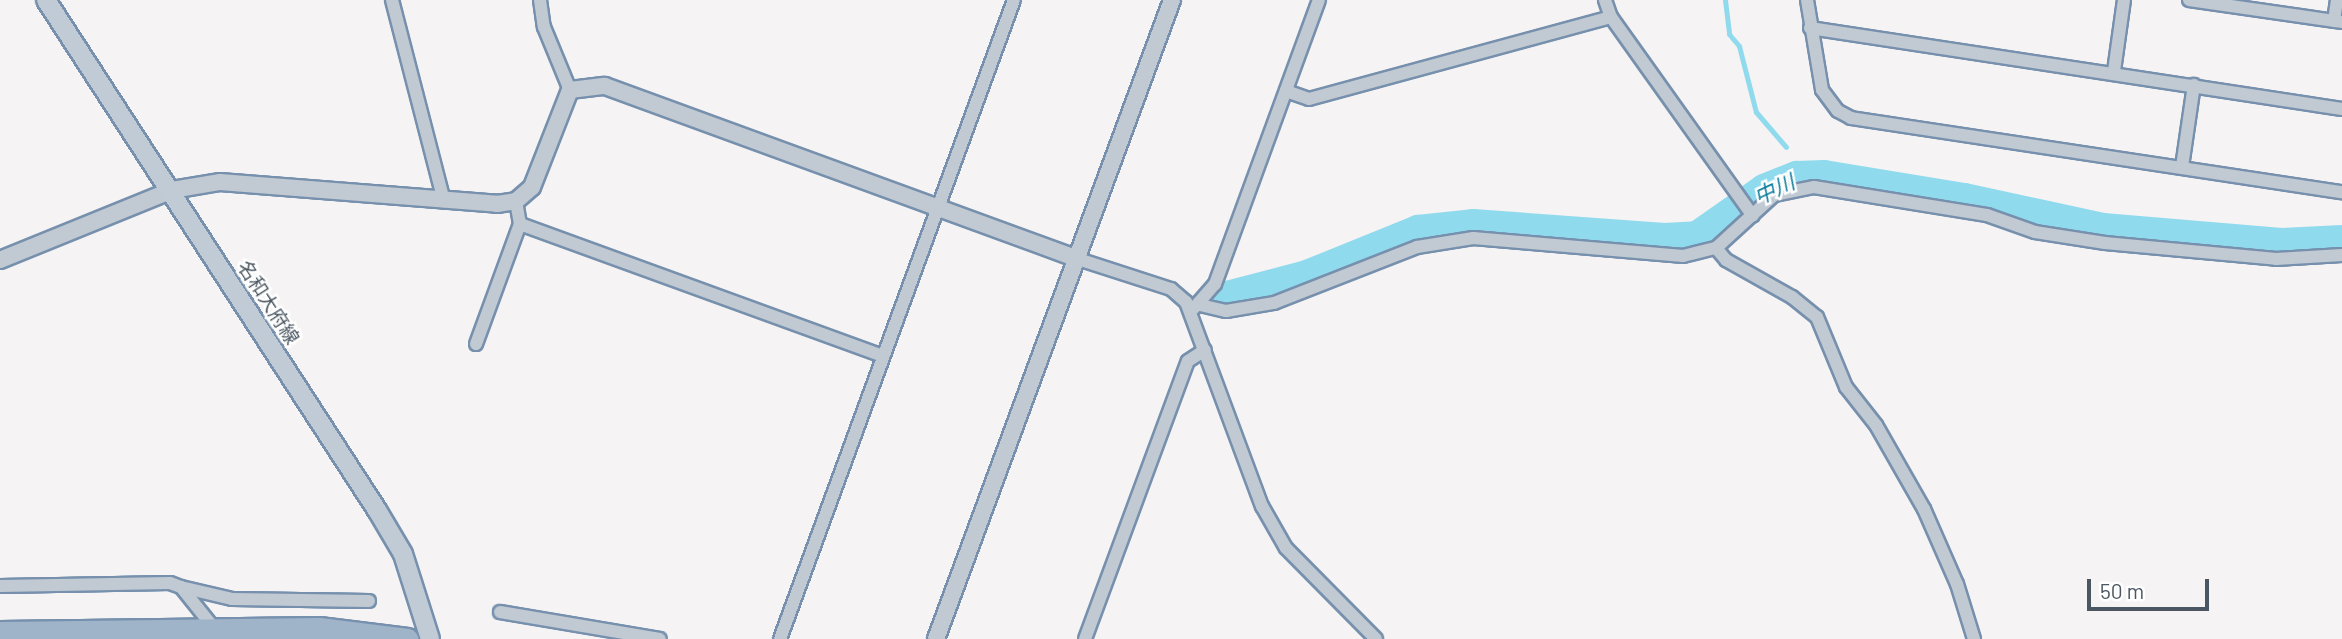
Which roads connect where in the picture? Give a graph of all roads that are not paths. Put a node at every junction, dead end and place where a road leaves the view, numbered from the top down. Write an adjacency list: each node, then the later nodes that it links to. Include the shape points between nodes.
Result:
1 (46, 0): 21 (main road, 名和大府線)
2 (392, 0): 23 (street)
3 (540, 0): 17 (street, via 544,27)
4 (1013, 0): 25 (street)
5 (1172, 0): 30 (street)
6 (1319, 0): 18 (street)
7 (1605, 0): 12 (street)
8 (1807, 0): 14 (street)
9 (2123, 0): 15 (street)
10 (2189, 0): 13 (street)
11 (2337, 0): 13 (street)
12 (1611, 17): 18 (street, via 1309,99); 26 (street)
13 (2338, 22)
14 (1810, 27): 15 (street); 20 (street, via 1822,90 1838,111 1851,118)
15 (2114, 71): 16 (street)
16 (2194, 85): 19 (street); 20 (street)
17 (569, 90): 24 (street, via 532,187); 25 (street, via 605,86)
18 (1286, 91): 32 (street, via 1215,284)
19 (2342, 109)
20 (2182, 167): 22 (street)
21 (172, 190): 23 (street, via 220,182); 31 (street); 44 (main road, 名和大府線, via 402,554)
22 (2342, 192)
23 (444, 201): 24 (street)
24 (516, 201): 27 (street)
25 (938, 205): 30 (street); 35 (street)
26 (1753, 216): 28 (street); 29 (street, via 1774,195 1814,187 1986,215 2035,232 2105,243 2276,259)
27 (520, 224): 33 (street); 35 (street)
28 (1716, 248): 32 (street, via 1663,257 1509,238 1440,242 1274,303 1226,311); 49 (street, via 1726,260 1792,297 1817,317 1846,387 1876,425 1924,509 1957,583)
29 (2342, 255)
30 (1078, 258): 32 (street, via 1171,289); 47 (street)
31 (0, 260)
32 (1196, 308): 34 (street)
33 (476, 344)
34 (1205, 350): 42 (street, via 1188,360); 48 (street, via 1262,506 1286,548)
35 (882, 356): 46 (street)
36 (0, 586): 37 (street, via 170,583)
37 (181, 587): 38 (street, via 232,599); 40 (street)
38 (369, 601)
39 (500, 612): 45 (street)
40 (213, 627): 41 (highway); 43 (highway, via 319,628)
41 (0, 632)
42 (1090, 638)
43 (407, 639)
44 (430, 639)
45 (660, 639)
46 (780, 639)
47 (936, 639)
48 (1376, 639)
49 (1974, 639)

